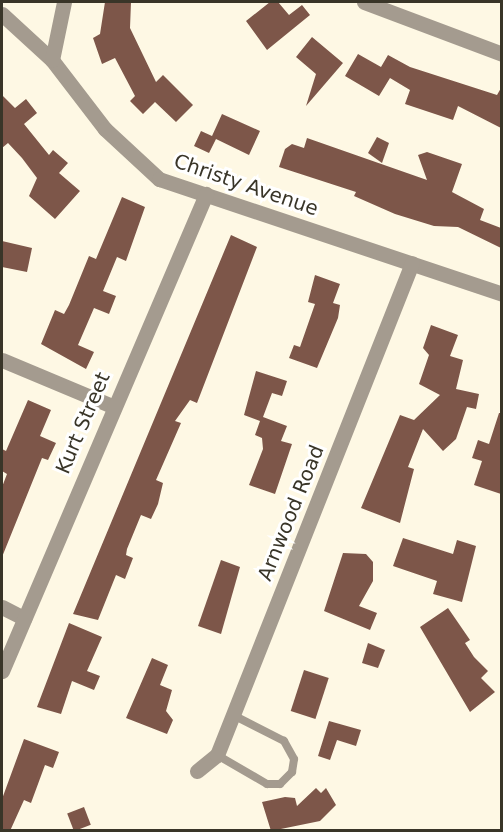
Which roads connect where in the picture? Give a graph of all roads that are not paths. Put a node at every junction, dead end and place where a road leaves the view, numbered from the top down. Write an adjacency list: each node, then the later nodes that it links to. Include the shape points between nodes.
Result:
1 (64, 2): 5 (street)
2 (364, 2): 4 (street)
3 (2, 14): 5 (street, Christy Avenue)
4 (501, 54)
5 (52, 60): 6 (street, Christy Avenue, via 105,129 159,179)
6 (206, 194): 7 (street, Christy Avenue); 10 (street, Kurt Street)
7 (412, 263): 8 (street, Christy Avenue); 14 (street, Arnwood Road)
8 (501, 294)
9 (2, 360): 10 (street)
10 (112, 406): 12 (street, Kurt Street)
11 (2, 608): 12 (street)
12 (24, 618): 13 (street, Kurt Street)
13 (2, 671)
14 (233, 715): 15 (street, Arnwood Road); 15 (lane, via 284,741 294,759 292,772 280,784 267,784)
15 (218, 755): 16 (street)
16 (197, 771)

